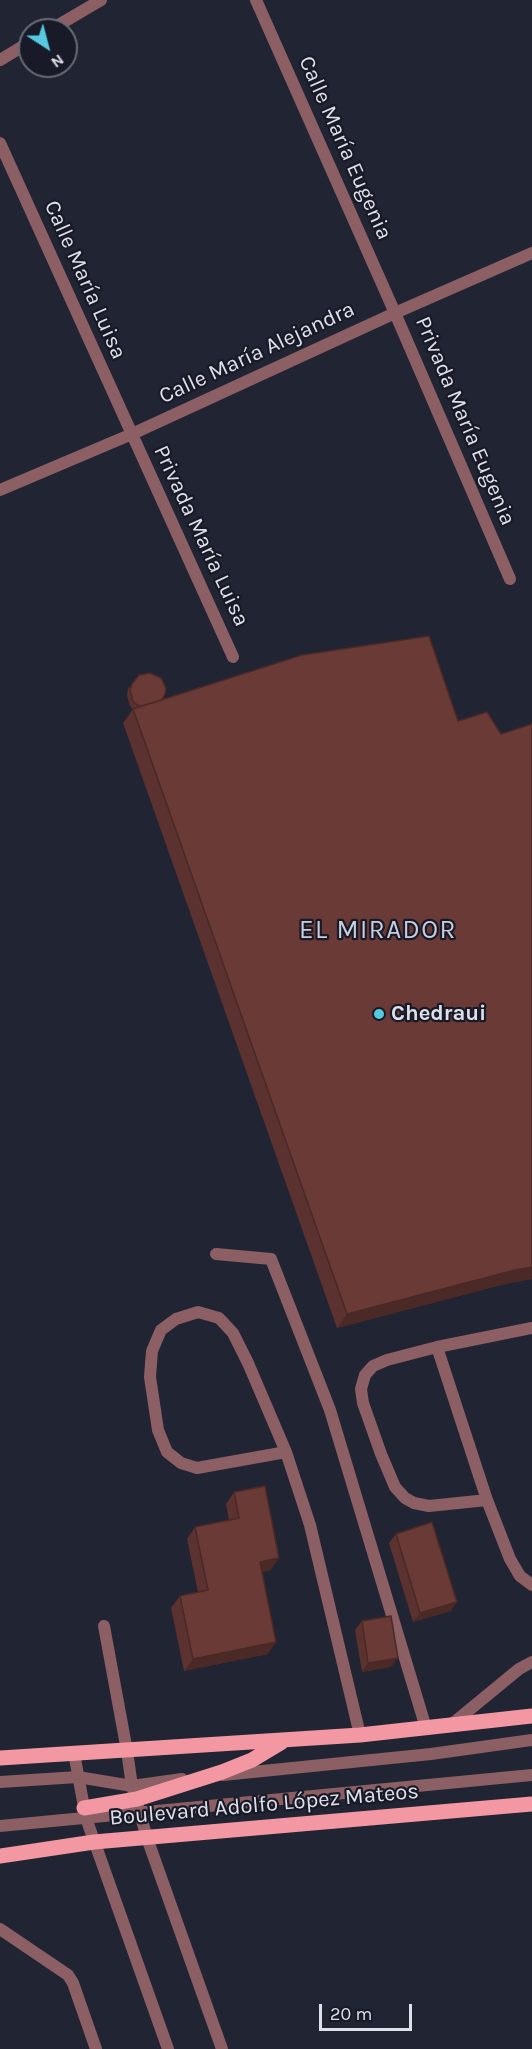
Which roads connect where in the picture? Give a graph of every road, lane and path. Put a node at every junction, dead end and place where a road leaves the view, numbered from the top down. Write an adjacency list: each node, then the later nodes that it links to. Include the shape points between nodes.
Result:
1 (100, 0): 3 (street)
2 (256, 0): 8 (street, Calle María Eugenia)
3 (70, 18)
4 (18, 49): 5 (street)
5 (0, 60)
6 (0, 143): 9 (street, Calle María Luisa)
7 (532, 253): 8 (street, Calle María Alejandra)
8 (395, 313): 9 (street, Calle María Alejandra); 11 (street, Privada María Eugenia)
9 (132, 434): 10 (street, Calle María Alejandra); 12 (street, Privada María Luisa)
10 (0, 490)
11 (510, 579)
12 (233, 657)
13 (216, 1254): 23 (street, via 271,1259 330,1410)
14 (532, 1328): 15 (street)
15 (437, 1347): 17 (street); 17 (street, via 373,1366 361,1389 363,1402 395,1487 405,1498 429,1506)
16 (286, 1452): 16 (street, via 243,1353 233,1333 219,1318 198,1312 161,1330 152,1351 150,1377 158,1430 167,1452 181,1463 197,1468); 24 (street, via 310,1526)
17 (487, 1500): 18 (street, via 510,1559 520,1576)
18 (532, 1585)
19 (104, 1626): 27 (street)
20 (532, 1662): 22 (street)
21 (532, 1716): 22 (main road)
22 (451, 1725): 23 (main road)
23 (426, 1728): 24 (main road)
24 (360, 1735): 25 (main road)
25 (287, 1739): 27 (main road); 31 (main road, via 252,1760)
26 (532, 1740): 31 (street)
27 (127, 1751): 28 (main road); 34 (street)
28 (74, 1753): 29 (main road); 32 (street)
29 (0, 1758)
30 (532, 1775): 34 (street)
31 (207, 1776): 34 (main road)
32 (78, 1777): 33 (street); 34 (street); 36 (street)
33 (0, 1782)
34 (136, 1800): 36 (main road); 38 (street)
35 (532, 1804): 38 (main road, Boulevard Adolfo López Mateos)
36 (85, 1813): 37 (street); 39 (street)
37 (0, 1826)
38 (147, 1838): 39 (main road, Boulevard Adolfo López Mateos); 44 (street)
39 (94, 1842): 40 (main road, Boulevard Adolfo López Mateos); 43 (street)
40 (0, 1856)
41 (0, 1929): 42 (street, via 68,1975)
42 (96, 2049)
43 (168, 2049)
44 (222, 2049)

